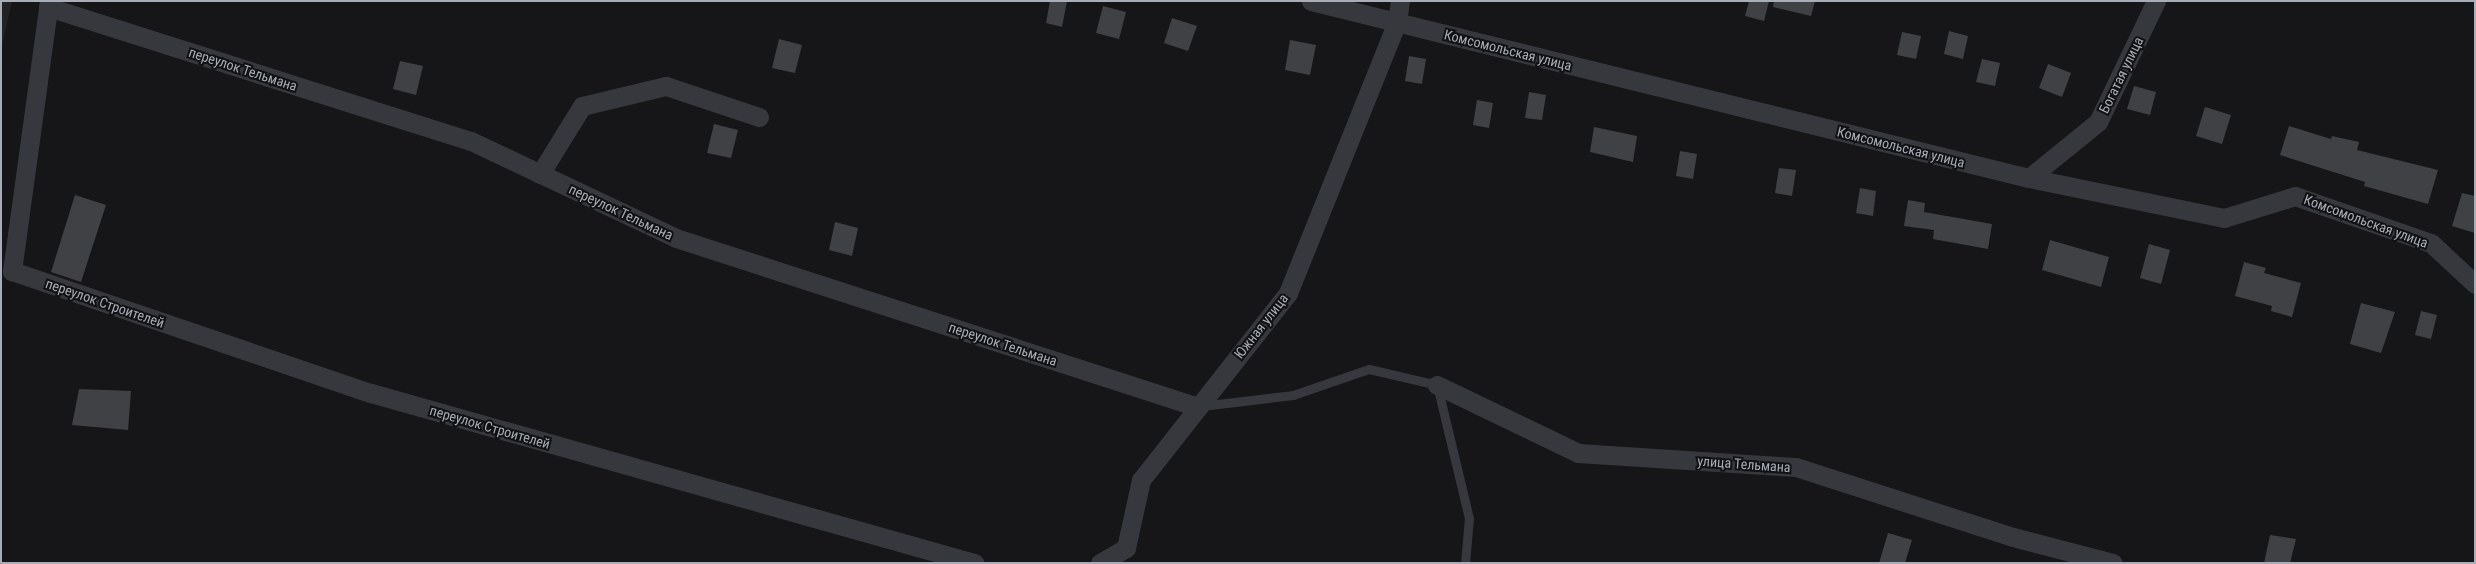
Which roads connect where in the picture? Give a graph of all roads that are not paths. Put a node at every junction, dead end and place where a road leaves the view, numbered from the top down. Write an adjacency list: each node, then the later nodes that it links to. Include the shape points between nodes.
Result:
1 (1311, 1): 5 (street, Комсомольская улица)
2 (1400, 1): 5 (street, Южная улица)
3 (2156, 1): 8 (street, Богатая улица, via 2098,122)
4 (49, 4): 7 (street, переулок Тельмана, via 471,141); 12 (street, переулок Строителей, via 12,272 372,393)
5 (1397, 22): 8 (street, Комсомольская улица); 11 (street, Южная улица, via 1288,293)
6 (759, 117): 7 (street, via 666,86 582,106)
7 (540, 174): 11 (street, переулок Тельмана, via 676,238)
8 (2029, 178): 9 (street, Комсомольская улица, via 2224,218 2295,196 2431,243)
9 (2475, 284)
10 (1437, 385): 11 (lane, via 1369,369 1293,396); 14 (lane, via 1468,518); 15 (street, улица Тельмана, via 1578,453 1796,466 2013,537)
11 (1198, 407): 13 (street, Южная улица, via 1141,480 1126,548)
12 (974, 563)
13 (1100, 563)
14 (1465, 563)
15 (2113, 563)

